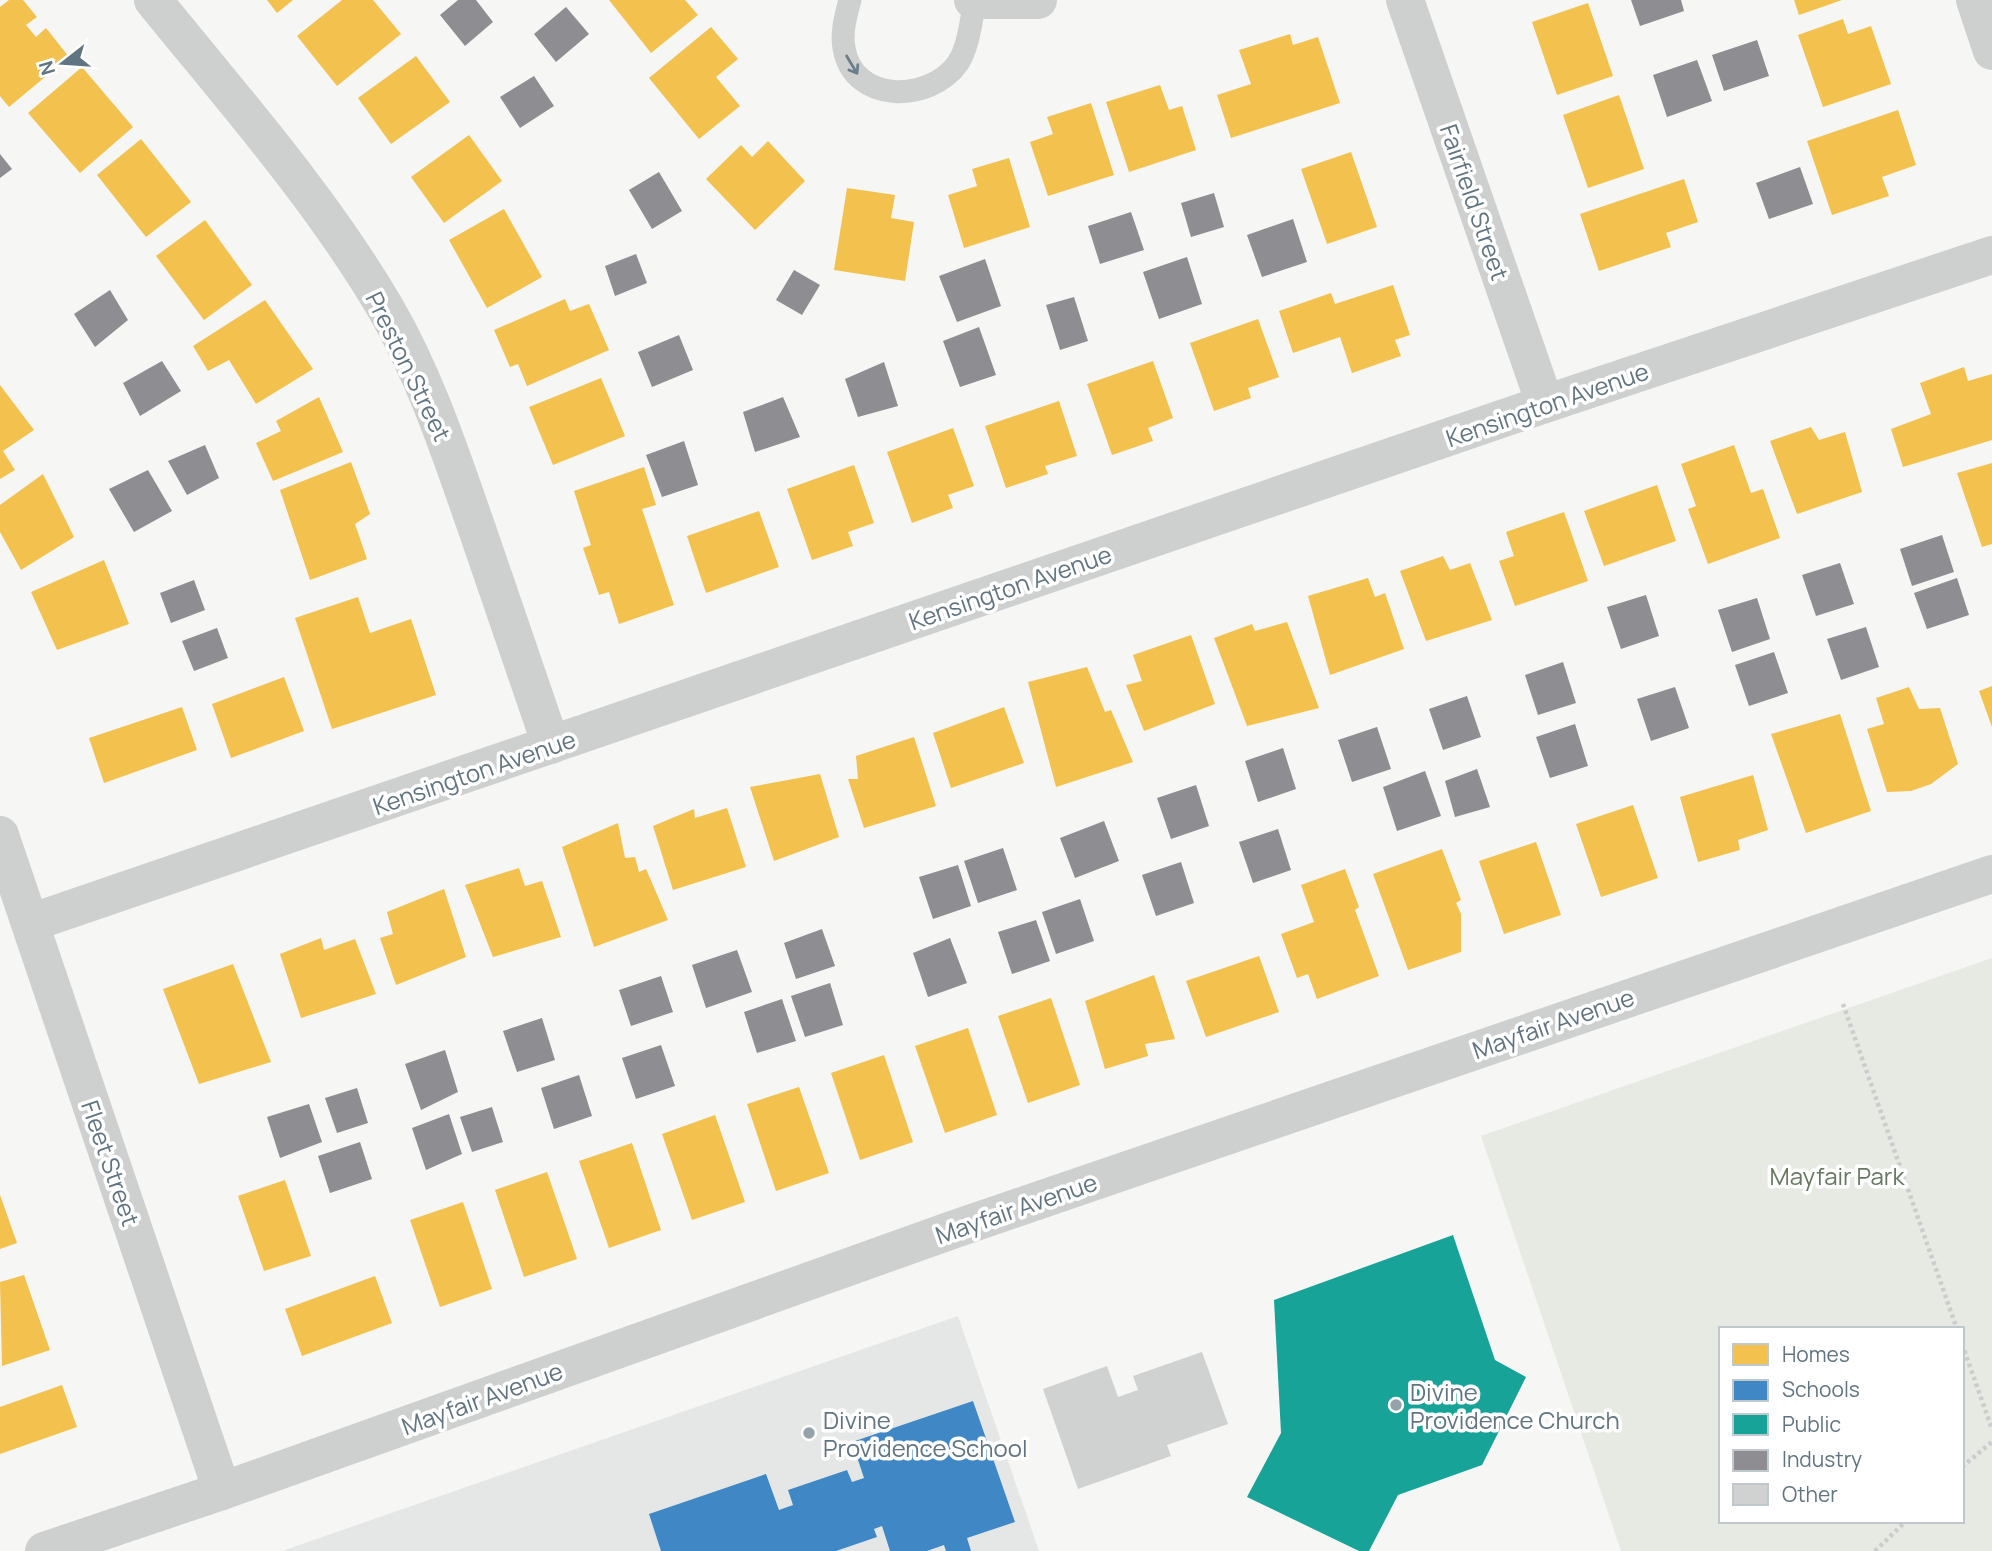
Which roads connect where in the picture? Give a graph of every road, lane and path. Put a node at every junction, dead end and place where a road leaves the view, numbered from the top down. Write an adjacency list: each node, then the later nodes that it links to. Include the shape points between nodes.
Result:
1 (153, 0): 10 (street, Preston Street, via 276,152 386,310 451,455)
2 (850, 0): 3 (lane, one-way to 3, via 843,47 848,63 864,82 884,91 905,93 931,85 957,63 968,38)
3 (974, 0): 4 (street)
4 (1038, 0)
5 (1405, 0): 9 (street, Fairfield Street)
6 (1975, 0): 7 (street)
7 (1992, 51)
8 (1992, 255): 9 (street, Kensington Avenue)
9 (1545, 404): 10 (street, Kensington Avenue)
10 (551, 745): 13 (street, Kensington Avenue)
11 (0, 835): 13 (street, Fleet Street)
12 (1992, 874): 20 (street, Mayfair Avenue, via 952,1230)
13 (30, 923): 20 (street, Fleet Street)
14 (1843, 1004): 15 (path)
15 (1956, 1327)
16 (1964, 1350): 17 (path)
17 (1992, 1429)
18 (1992, 1442): 19 (path)
19 (1964, 1465)
20 (222, 1491): 22 (street, Mayfair Avenue)
21 (1904, 1523): 23 (path)
22 (44, 1551)
23 (1875, 1551)

